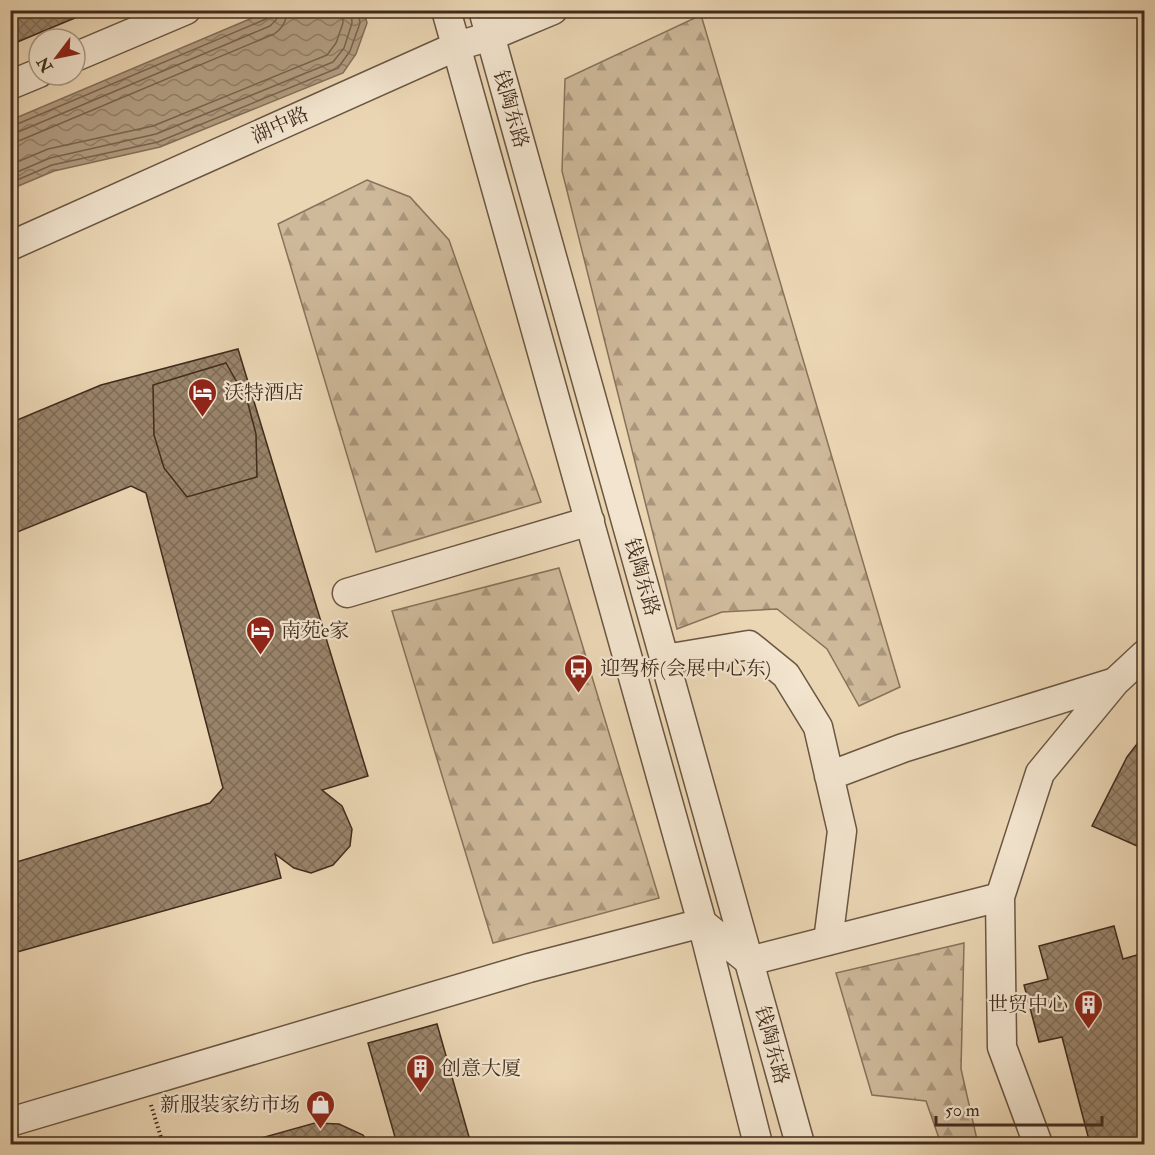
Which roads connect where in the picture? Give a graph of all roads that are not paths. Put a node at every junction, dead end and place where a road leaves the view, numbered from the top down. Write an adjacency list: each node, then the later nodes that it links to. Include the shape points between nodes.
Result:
1 (186, 10): 6 (street)
2 (446, 10): 5 (street, 钱陶东路)
3 (553, 10): 4 (street, 湖中路)
4 (487, 23): 5 (street, 湖中路); 13 (street, 钱陶东路)
5 (457, 46): 9 (street, 湖中路); 10 (street, 钱陶东路)
6 (87, 52)
7 (27, 78): 8 (street)
8 (10, 85)
9 (10, 246)
10 (590, 521): 11 (street); 17 (street, 钱陶东路)
11 (347, 593)
12 (1144, 655): 14 (street)
13 (665, 659): 15 (street, via 749,645 786,675 818,727); 19 (street, 钱陶东路)
14 (1115, 682): 15 (street, via 903,748); 16 (street, via 1040,773)
15 (829, 776): 18 (street, via 842,831)
16 (1000, 897): 18 (street); 23 (street, via 1002,1047)
17 (702, 923): 19 (street); 20 (street, via 530,969); 21 (street, 钱陶东路)
18 (828, 941): 19 (street)
19 (749, 961): 22 (street, 钱陶东路)
20 (10, 1122)
21 (758, 1144)
22 (800, 1144)
23 (1038, 1144)

